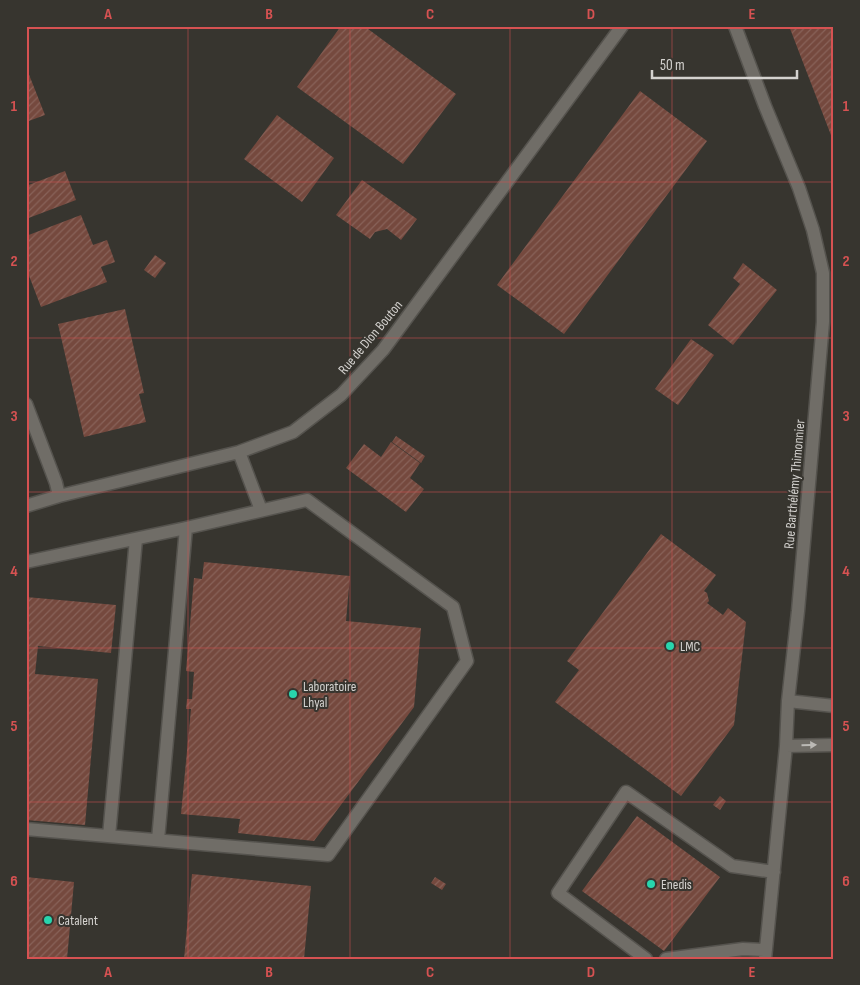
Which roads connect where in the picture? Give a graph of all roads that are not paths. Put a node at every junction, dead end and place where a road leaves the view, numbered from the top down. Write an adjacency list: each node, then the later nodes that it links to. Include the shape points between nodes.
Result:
1 (622, 26): 4 (street, Rue de Dion Bouton, via 383,350 341,395 293,432)
2 (735, 26): 11 (street, Rue Barthélémy Thimonnier, via 799,188 823,273 824,322)
3 (26, 404): 5 (street)
4 (239, 452): 5 (street, Rue de Dion Bouton); 7 (street)
5 (59, 496): 6 (street, Rue de Dion Bouton)
6 (26, 506)
7 (261, 510): 8 (street); 17 (street, via 307,500 453,607 468,660 328,855)
8 (186, 528): 9 (street); 17 (street)
9 (136, 539): 10 (street); 16 (street)
10 (26, 562)
11 (788, 701): 12 (street); 14 (street, Rue Barthélémy Thimonnier)
12 (834, 706)
13 (834, 745): 14 (street, one-way to 13)
14 (786, 746): 18 (street, Rue Barthélémy Thimonnier)
15 (26, 829): 16 (street)
16 (109, 836): 17 (street)
17 (158, 840)
18 (774, 872): 19 (street, Rue Barthélémy Thimonnier); 20 (street, via 732,866 626,792 558,893)
19 (766, 954): 21 (street, via 742,949)
20 (646, 959)
21 (666, 959)

